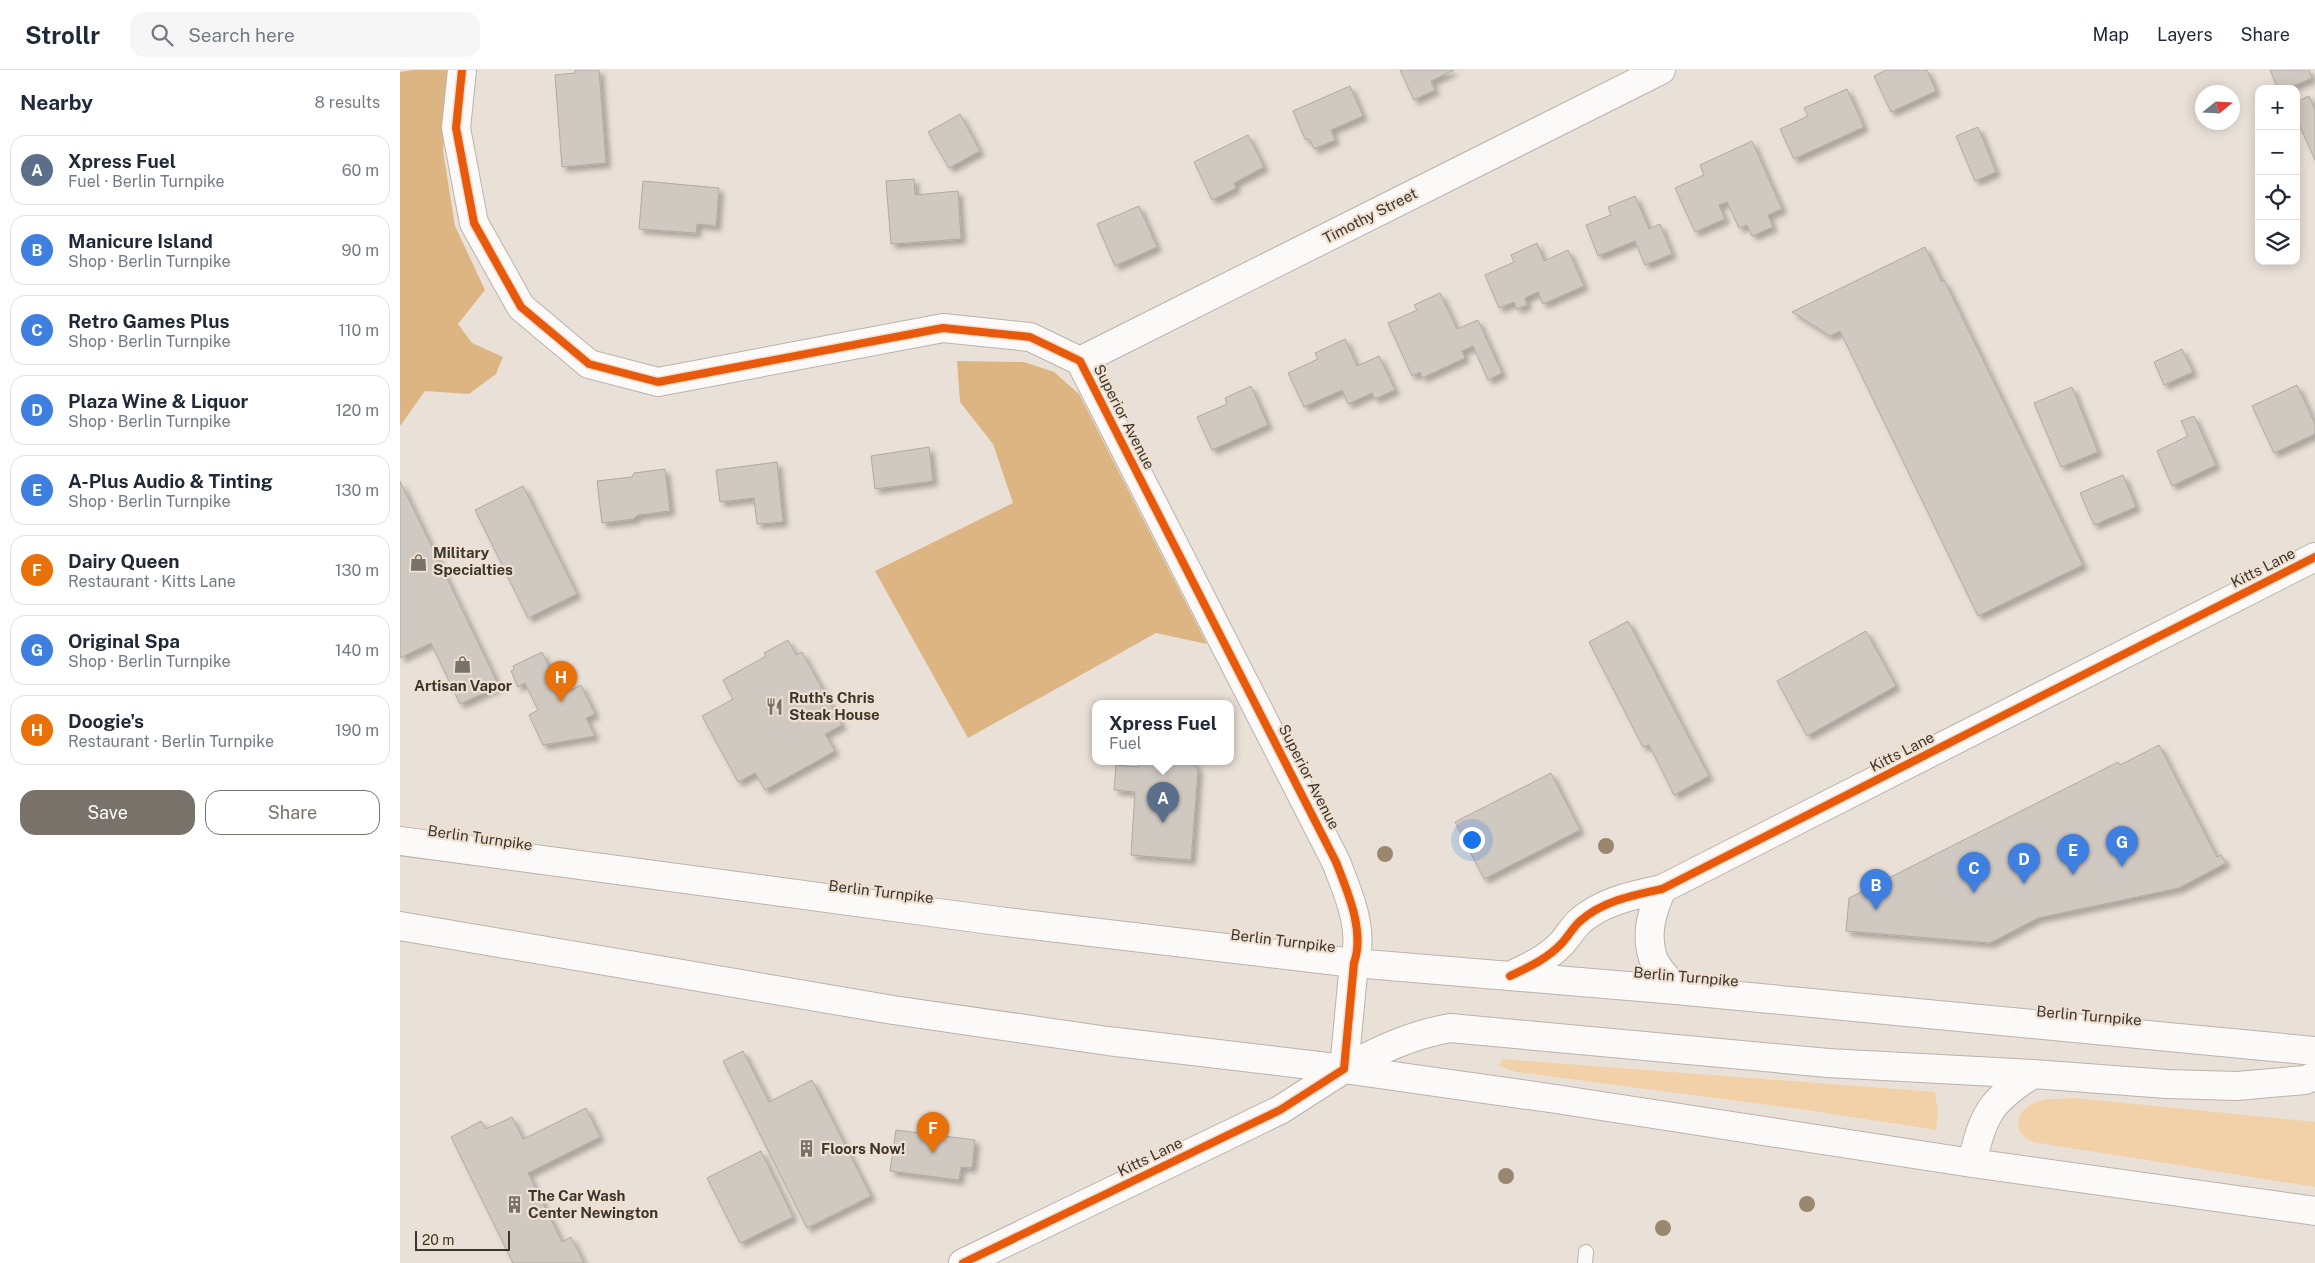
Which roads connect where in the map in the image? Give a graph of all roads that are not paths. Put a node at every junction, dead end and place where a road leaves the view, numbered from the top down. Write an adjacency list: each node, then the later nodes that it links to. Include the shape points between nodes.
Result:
1 (462, 70): 3 (main road, Superior Avenue, via 456,128 474,222 521,307 589,364 658,382 943,328 1030,337)
2 (1661, 70): 3 (main road, Timothy Street)
3 (1080, 361): 8 (main road, Superior Avenue, via 1336,862 1355,922 1358,949)
4 (2315, 557): 6 (main road, Kitts Lane)
5 (400, 841): 8 (main road, Berlin Turnpike, via 998,921)
6 (1662, 889): 9 (main road, Kitts Lane, via 1602,907 1580,922 1543,961); 10 (main road, via 1649,928 1654,958)
7 (400, 926): 12 (main road, via 893,1010 1108,1042)
8 (1354, 963): 9 (main road, Berlin Turnpike); 12 (main road, Superior Avenue)
9 (1510, 976): 10 (main road, Berlin Turnpike)
10 (1676, 990): 11 (main road, Berlin Turnpike)
11 (2315, 1051)
12 (1344, 1069): 13 (main road, Kitts Lane, via 1399,1041 1450,1028 1828,1063); 15 (main road); 17 (main road, Kitts Lane, via 1280,1110)
13 (2034, 1074): 14 (main road, Kitts Lane, via 2238,1086 2305,1080); 15 (main road, via 2009,1088 1991,1106 1979,1130)
14 (2315, 1076)
15 (1972, 1163): 16 (main road)
16 (2315, 1211)
17 (963, 1263)

